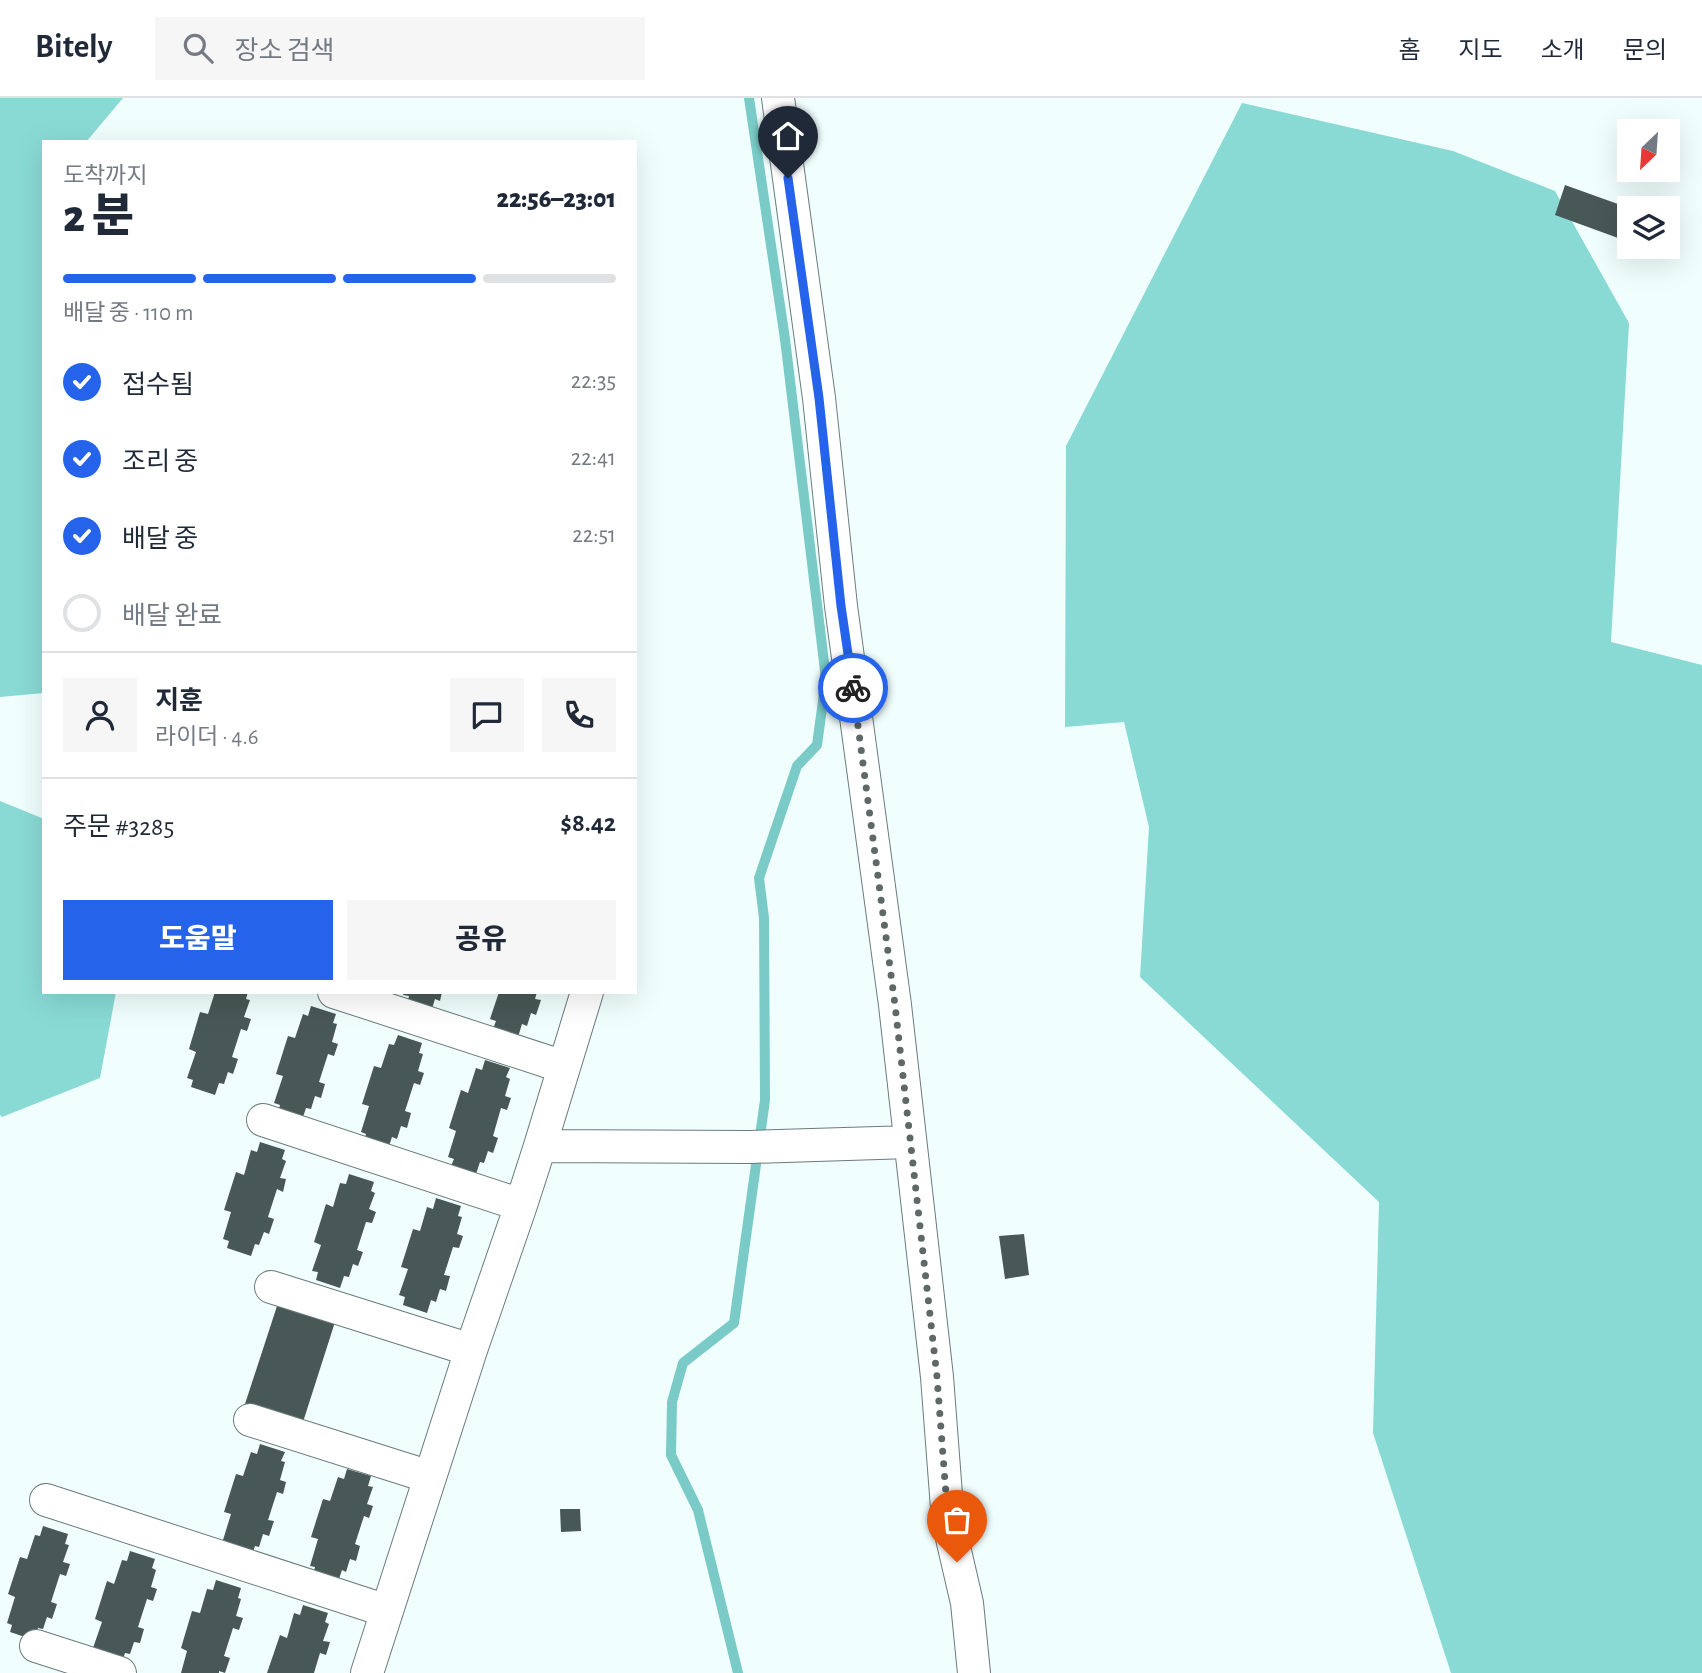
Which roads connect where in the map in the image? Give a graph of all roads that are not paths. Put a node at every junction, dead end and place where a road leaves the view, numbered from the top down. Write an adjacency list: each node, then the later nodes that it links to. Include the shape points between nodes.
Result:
1 (778, 98): 6 (street)
2 (340, 994): 4 (street)
3 (586, 994): 4 (street)
4 (564, 1067): 7 (street)
5 (263, 1120): 8 (street)
6 (910, 1142): 7 (street); 18 (street, via 948,1521 967,1603)
7 (540, 1146): 8 (street)
8 (521, 1205): 10 (street)
9 (271, 1287): 10 (street)
10 (471, 1350): 12 (street)
11 (250, 1420): 12 (street)
12 (430, 1477): 14 (street)
13 (46, 1500): 14 (street)
14 (387, 1611): 17 (street)
15 (36, 1646): 16 (street)
16 (120, 1673)
17 (367, 1673)
18 (974, 1673)

